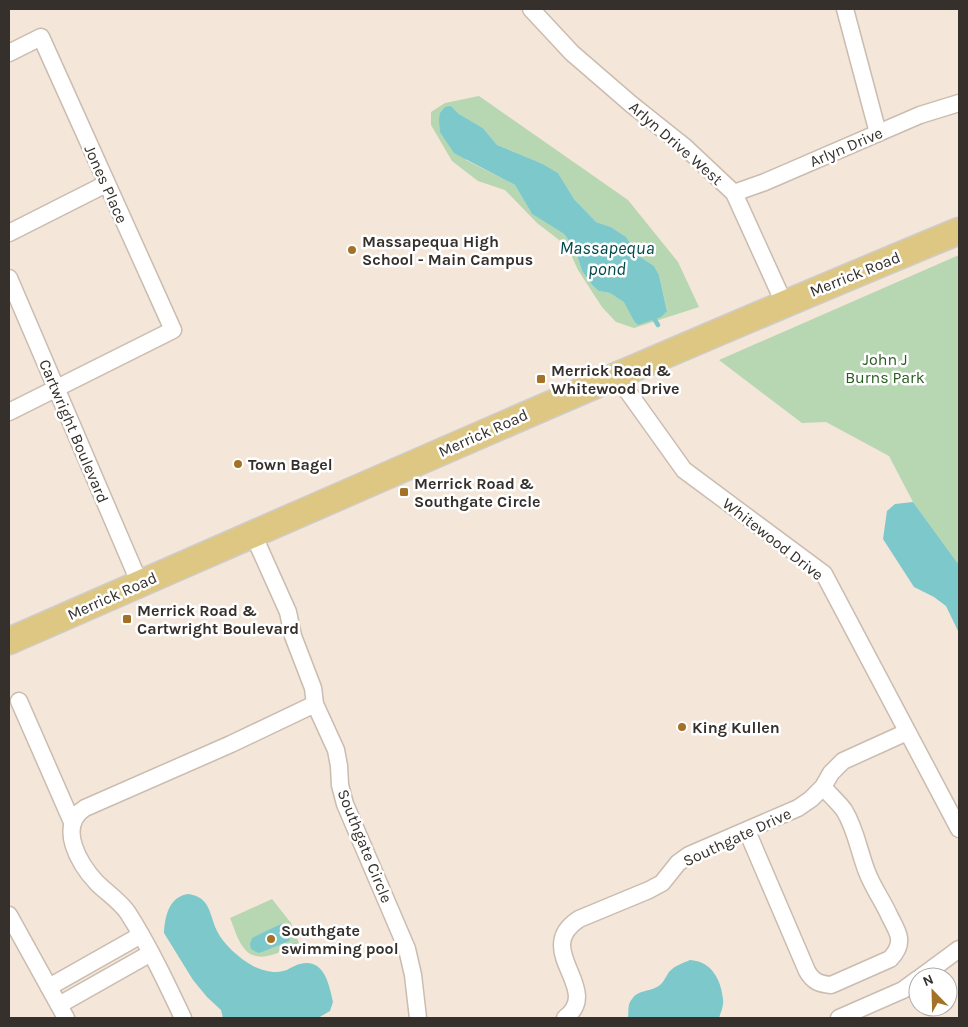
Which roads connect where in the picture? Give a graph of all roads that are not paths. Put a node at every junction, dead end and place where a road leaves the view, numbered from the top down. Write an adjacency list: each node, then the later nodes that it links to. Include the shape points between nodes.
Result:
1 (531, 9): 7 (street, Arlyn Drive West, via 572,53)
2 (845, 9): 5 (street)
3 (9, 53): 6 (street, Jones Place, via 41,37)
4 (959, 103): 5 (street, Arlyn Drive)
5 (878, 133): 7 (street, Arlyn Drive)
6 (106, 184): 9 (street); 13 (street, Jones Place, via 173,330)
7 (734, 192): 11 (street, Arlyn Drive West)
8 (959, 231): 11 (main road, Merrick Road)
9 (9, 233)
10 (9, 278): 13 (street, Cartwright Boulevard)
11 (784, 303): 12 (main road, Merrick Road)
12 (616, 375): 15 (main road, Merrick Road); 20 (street, Whitewood Drive, via 684,470 824,574)
13 (56, 388): 14 (street); 16 (street, Cartwright Boulevard)
14 (9, 412)
15 (253, 534): 16 (main road, Merrick Road); 19 (street, Southgate Circle, via 288,612 293,636 313,688)
16 (140, 584): 17 (main road, Merrick Road)
17 (9, 641)
18 (19, 701): 22 (street)
19 (315, 704): 22 (street, via 85,808); 34 (street, Southgate Circle, via 336,750 345,804 407,949)
20 (907, 732): 21 (street, Southgate Drive, via 843,761); 23 (street, Whitewood Drive)
21 (823, 787): 24 (street, Southgate Drive, via 798,808); 24 (street, via 844,811 873,886 898,934 895,954 890,959 831,985 815,981 807,971)
22 (72, 822): 26 (street, via 70,833 84,865 96,882 126,910)
23 (959, 829)
24 (747, 831): 35 (street, Southgate Drive, via 689,855 662,883 571,925 561,942 562,953 578,1000 576,1008)
25 (9, 915): 31 (street)
26 (141, 935): 28 (street); 31 (street)
27 (959, 949): 29 (street)
28 (151, 952): 32 (street); 33 (street)
29 (934, 967)
30 (908, 986): 36 (street)
31 (49, 987): 32 (street)
32 (63, 1012)
33 (183, 1018)
34 (418, 1018)
35 (565, 1018)
36 (839, 1018)

